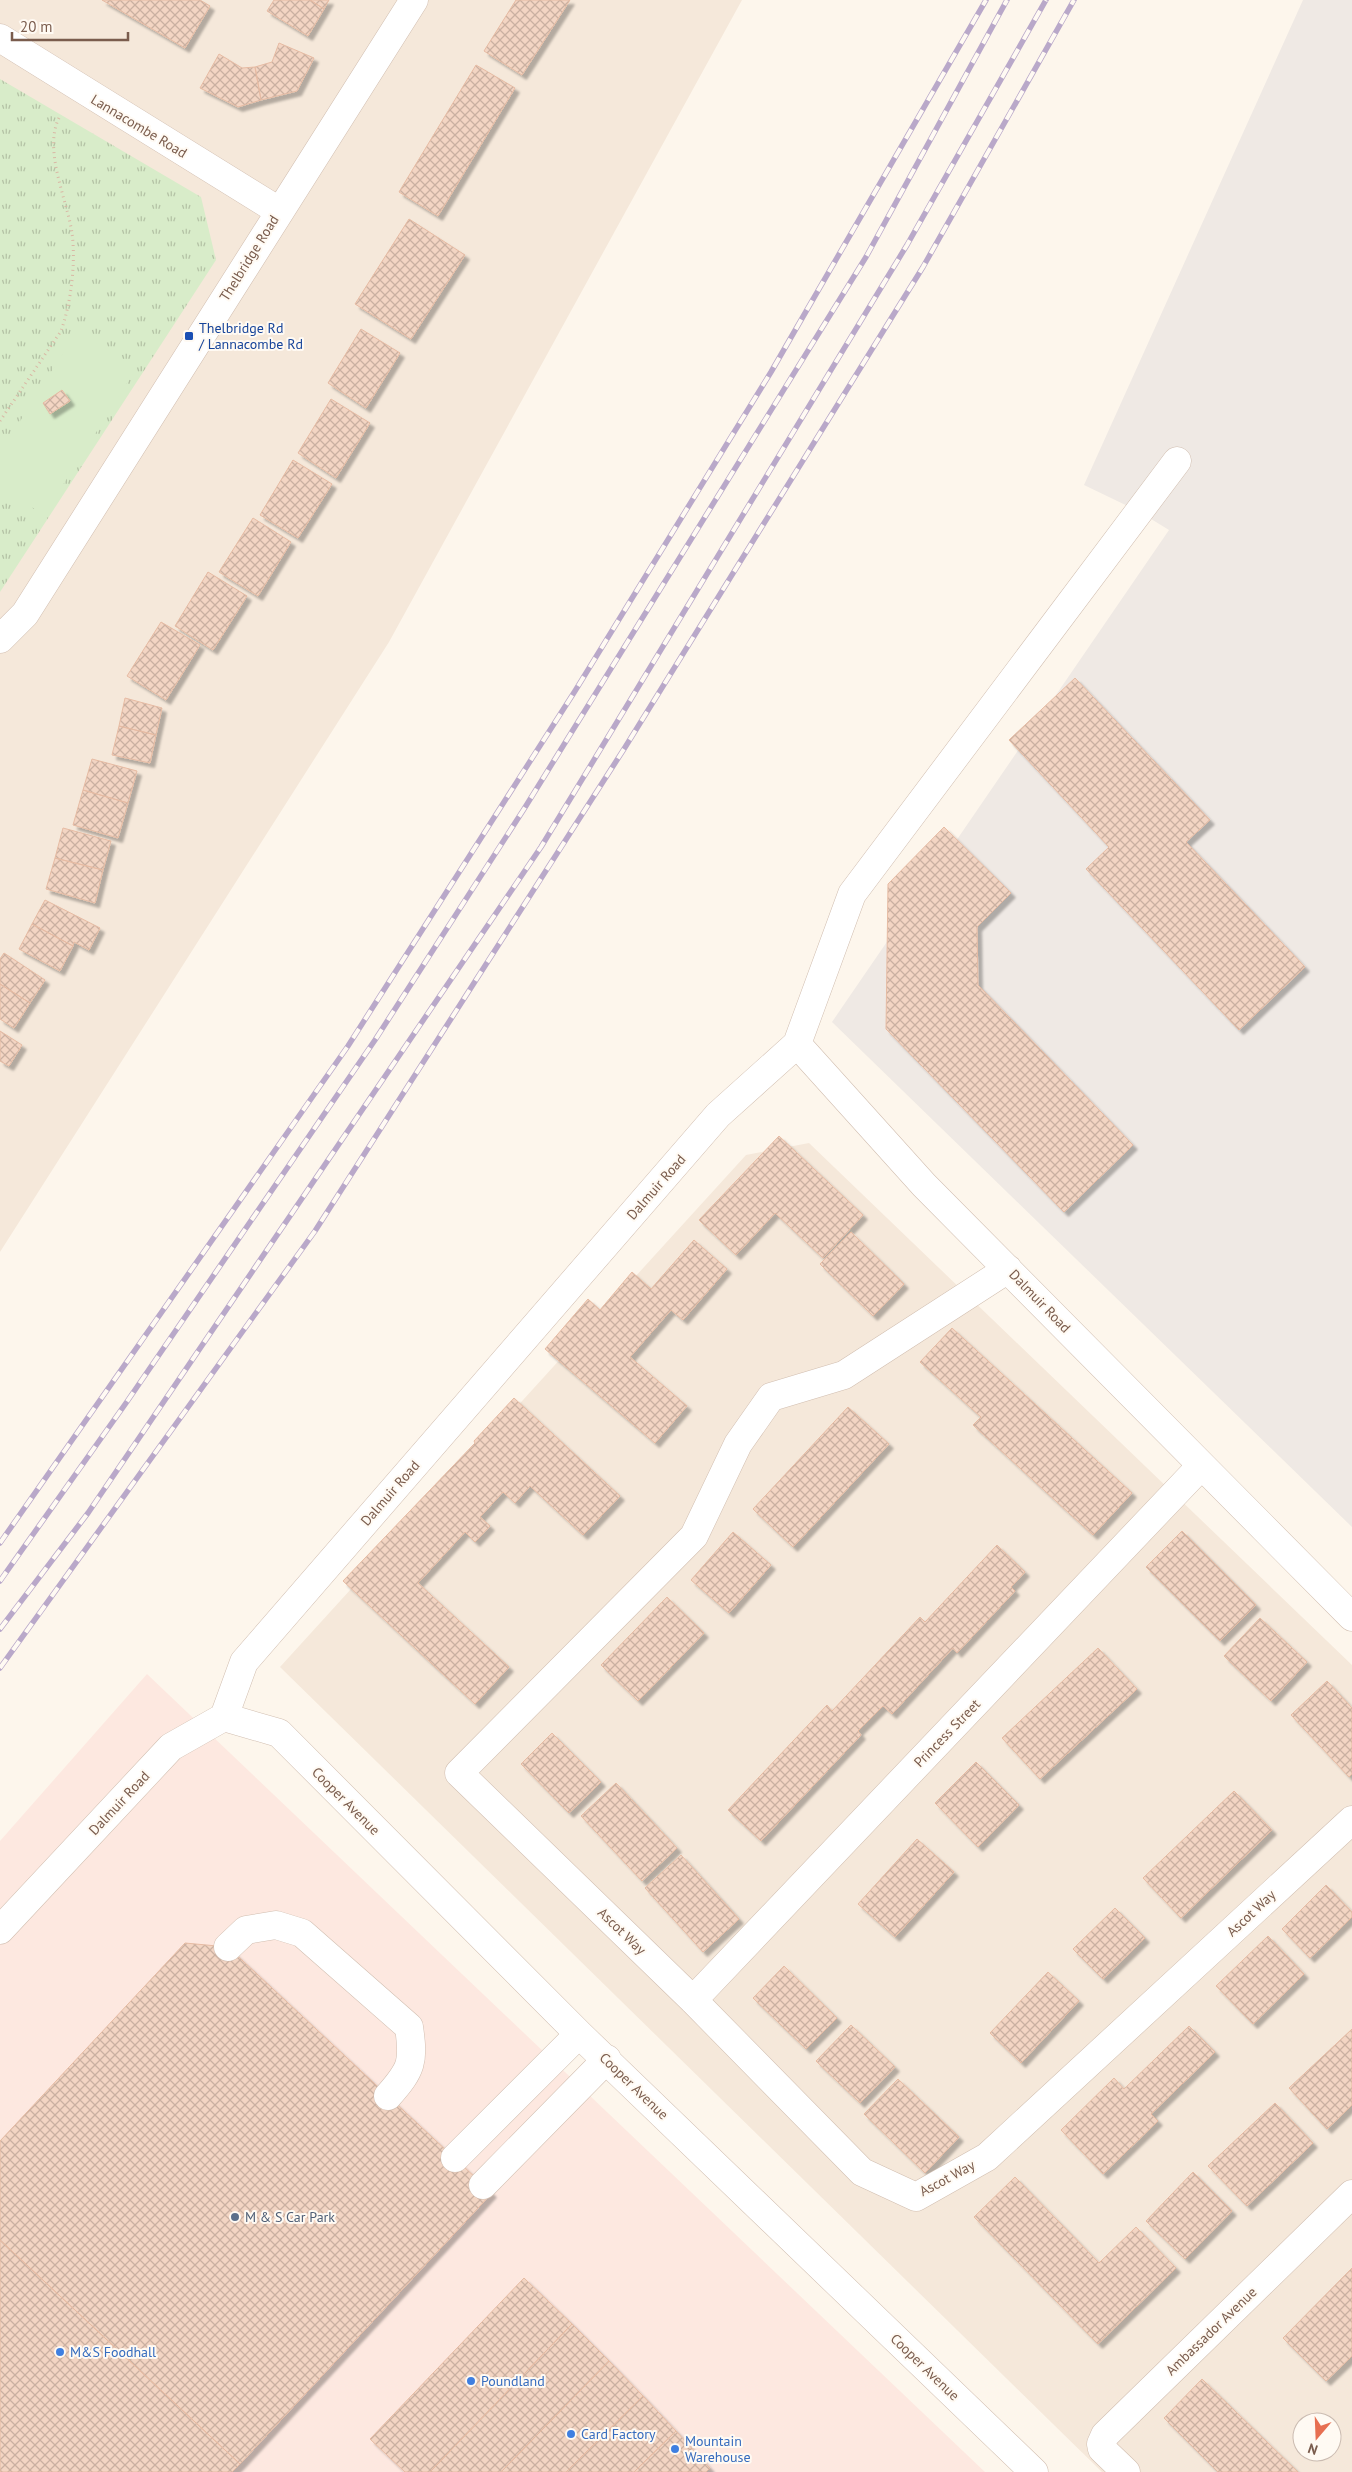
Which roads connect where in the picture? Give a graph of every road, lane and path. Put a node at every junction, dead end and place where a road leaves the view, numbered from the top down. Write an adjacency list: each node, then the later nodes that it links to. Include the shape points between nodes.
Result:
1 (414, 0): 4 (street, Thelbridge Road)
2 (0, 38): 3 (street, Lannacombe Road)
3 (77, 88): 4 (street, Lannacombe Road); 5 (path, via 58,120 53,154 72,233 67,316 62,332)
4 (279, 211): 7 (street, Thelbridge Road, via 25,614)
5 (0, 421)
6 (1177, 460): 8 (street, via 852,894)
7 (0, 639)
8 (797, 1044): 9 (street, Dalmuir Road, via 924,1185); 12 (street, Dalmuir Road, via 718,1115 244,1662)
9 (1008, 1269): 10 (street, Dalmuir Road); 16 (street, Ascot Way, via 844,1375 771,1397 738,1444 694,1536 459,1773)
10 (1201, 1466): 11 (street, Dalmuir Road); 16 (street, Princess Street)
11 (1352, 1617)
12 (224, 1717): 14 (street, Dalmuir Road, via 171,1747); 17 (street, Cooper Avenue, via 279,1733)
13 (1352, 1820): 16 (street, Ascot Way, via 987,2157 916,2197 862,2172)
14 (0, 1930)
15 (228, 1947): 19 (street, via 246,1930 276,1925 302,1933 409,2027 412,2054 405,2077)
16 (693, 2000)
17 (579, 2034): 18 (street, Cooper Avenue); 20 (street)
18 (606, 2059): 21 (street); 23 (street, Cooper Avenue)
19 (388, 2096)
20 (455, 2158)
21 (483, 2185)
22 (1352, 2194): 24 (street, Ambassador Avenue, via 1105,2435 1102,2449)
23 (1034, 2472)
24 (1126, 2472)

